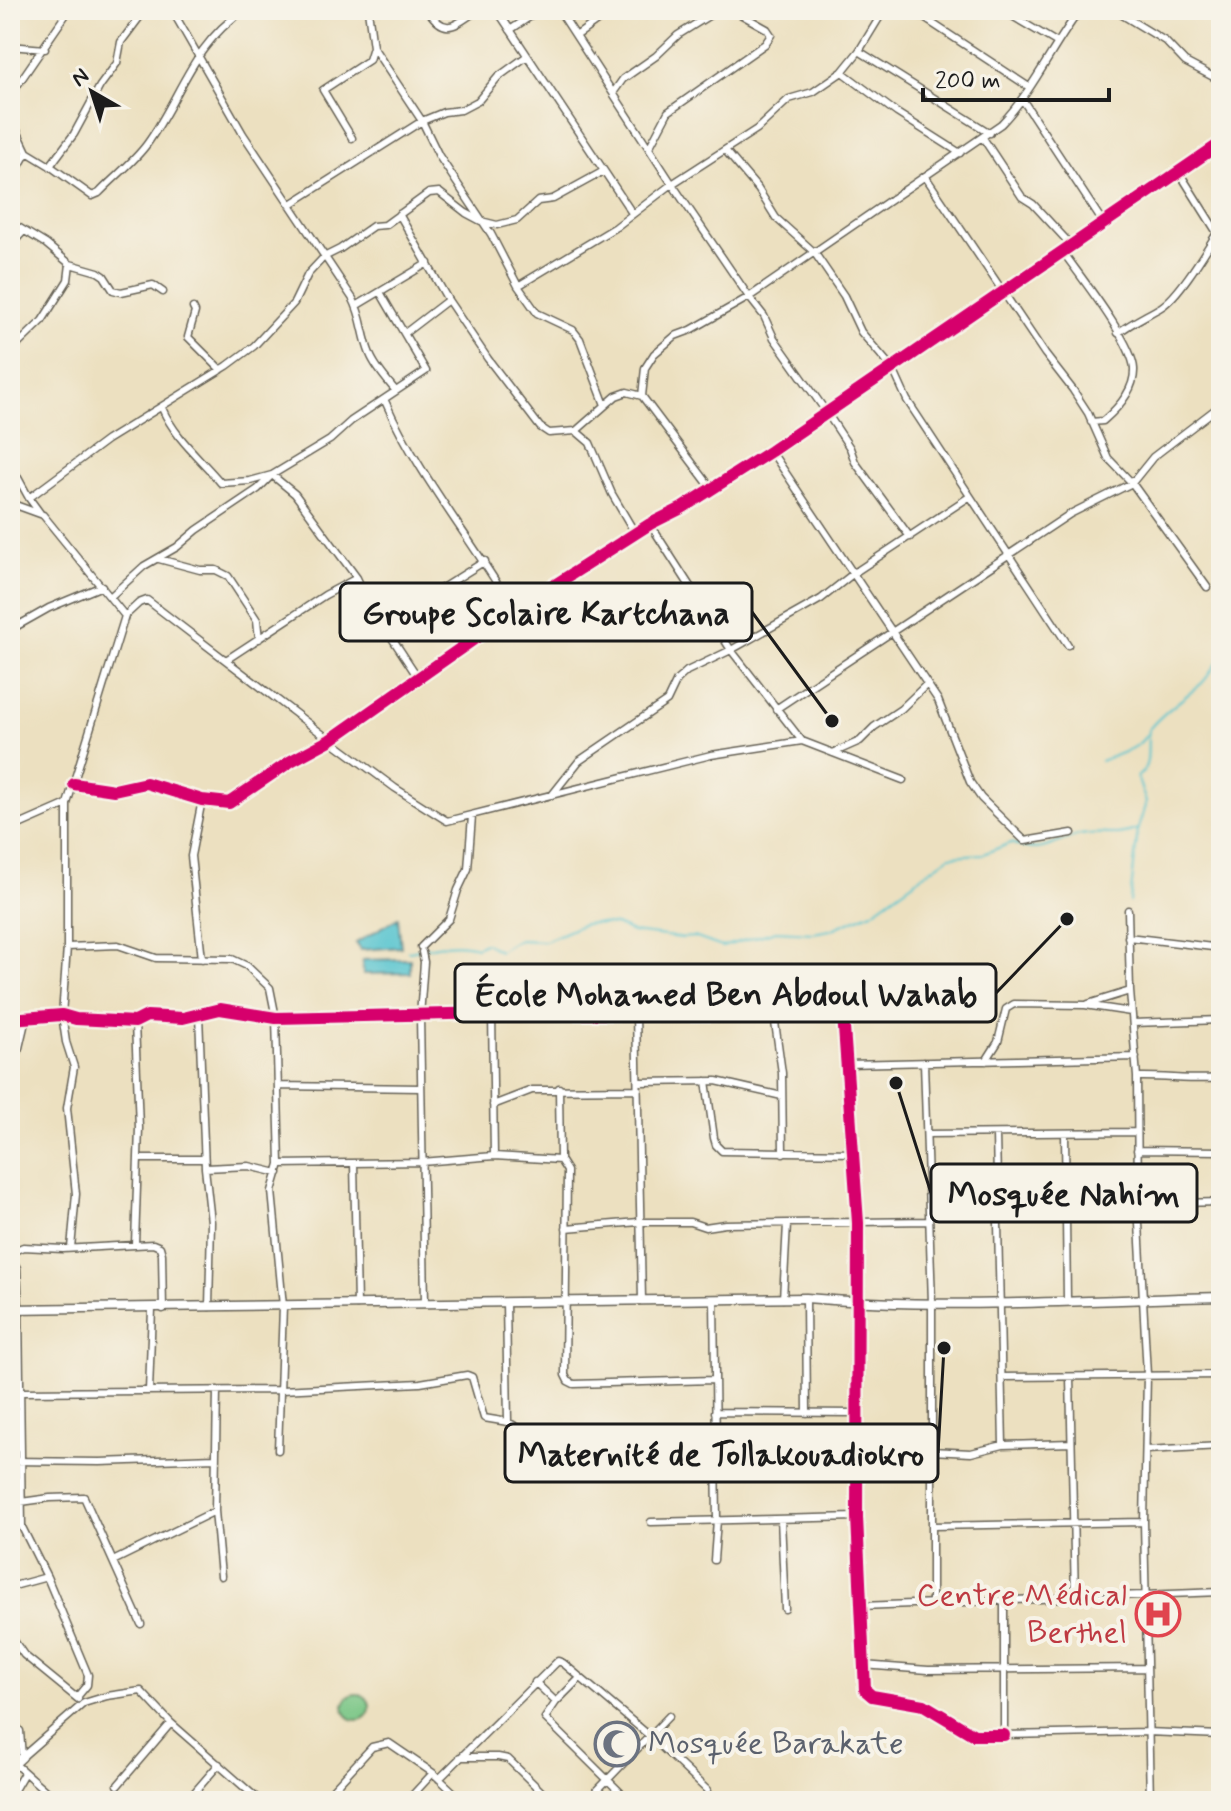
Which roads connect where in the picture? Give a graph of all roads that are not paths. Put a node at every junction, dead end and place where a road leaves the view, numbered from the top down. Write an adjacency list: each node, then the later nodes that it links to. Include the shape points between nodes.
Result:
1 (69, 10): 24 (street)
2 (145, 10): 43 (street)
3 (172, 10): 26 (street)
4 (244, 10): 26 (street, via 222,25)
5 (368, 10): 23 (street)
6 (428, 10): 7 (street, via 442,27)
7 (478, 10)
8 (497, 10): 19 (street)
9 (540, 10): 19 (street)
10 (559, 10): 20 (street)
11 (612, 10): 20 (street)
12 (718, 10): 31 (street, via 678,35)
13 (884, 10): 25 (street)
14 (912, 10): 30 (street)
15 (1002, 10): 21 (street)
16 (1080, 10): 21 (street)
17 (1114, 10): 29 (street, via 1165,41 1185,62)
18 (739, 11): 39 (street, via 771,35 668,112)
19 (510, 30): 27 (street)
20 (576, 36): 31 (street)
21 (1056, 42): 30 (street)
22 (10, 46): 24 (street)
23 (373, 47): 35 (street); 37 (street, via 369,60 323,90)
24 (45, 49): 32 (street)
25 (859, 51): 28 (street); 36 (street)
26 (199, 54): 43 (street, via 145,146 99,193 92,196); 49 (street, via 243,134)
27 (527, 56): 35 (street, via 498,77 478,101); 44 (street)
28 (842, 72): 40 (street, via 813,92 789,99); 42 (street)
29 (1221, 81)
30 (1029, 87): 33 (street)
31 (613, 93): 39 (street)
32 (10, 96)
33 (1022, 99): 36 (street); 54 (street)
34 (10, 116): 41 (street)
35 (422, 121): 49 (street); 52 (street)
36 (986, 135): 42 (street); 60 (street, via 1022,197)
37 (352, 138)
38 (1221, 143): 45 (street)
39 (649, 148): 48 (street)
40 (725, 150): 48 (street); 61 (street, via 776,218)
41 (27, 152): 43 (street); 47 (street)
42 (960, 153): 46 (street)
43 (50, 166)
44 (604, 171): 50 (street); 55 (street, via 553,199 538,201 517,220)
45 (1179, 172): 54 (street); 58 (street)
46 (925, 176): 61 (street); 71 (street)
47 (10, 182)
48 (672, 184): 50 (street); 72 (street)
49 (291, 204): 63 (street)
50 (632, 213): 68 (street)
51 (399, 214): 52 (street, via 439,192); 63 (street); 64 (street)
52 (481, 221): 55 (street); 57 (street)
53 (10, 222): 56 (street)
54 (1104, 224): 60 (street)
55 (497, 225): 57 (street)
56 (24, 231): 59 (street); 65 (street)
57 (491, 234): 68 (street)
58 (1219, 236): 77 (street, via 1162,307)
59 (10, 246)
60 (1072, 246): 62 (street)
61 (814, 252): 72 (street); 79 (street, via 861,332)
62 (1063, 252): 71 (street); 77 (street)
63 (324, 257): 74 (street); 80 (street, via 308,274 294,303 254,346)
64 (428, 263): 70 (street); 73 (street)
65 (70, 264): 66 (street); 67 (street)
66 (82, 269): 67 (street); 69 (street, via 104,276 113,290 153,285)
67 (71, 275): 78 (street, via 38,327)
68 (518, 286): 84 (street, via 537,313 573,330 580,339)
69 (163, 292)
70 (380, 292): 74 (street); 76 (street)
71 (1004, 293): 79 (street); 88 (street)
72 (749, 297): 82 (street, via 675,336 654,354 645,368); 87 (street)
73 (448, 300): 76 (street); 89 (street, via 540,427 549,433)
74 (356, 306): 81 (street, via 371,358)
75 (193, 308): 80 (street, via 188,337)
76 (405, 333): 81 (street, via 426,371)
77 (1118, 333): 88 (street, via 1134,369 1129,394 1103,421)
78 (10, 352)
79 (893, 369): 87 (street); 95 (street)
80 (221, 370): 86 (street)
81 (395, 390): 83 (street)
82 (642, 396): 84 (street, via 627,392); 94 (street)
83 (385, 401): 92 (street); 104 (street, via 434,492)
84 (605, 405): 89 (street)
85 (1221, 405): 93 (street, via 1153,457)
86 (162, 408): 92 (street, via 181,442 221,483); 96 (street, via 107,440)
87 (827, 413): 91 (street); 101 (street)
88 (1091, 422): 93 (street, via 1108,458)
89 (576, 431): 100 (street, via 590,443)
90 (10, 442): 96 (street, via 12,467)
91 (771, 451): 94 (street); 105 (street)
92 (272, 475): 103 (street); 106 (street, via 295,494)
93 (1132, 483): 102 (street, via 1070,514); 108 (street)
94 (712, 489): 99 (street)
95 (969, 497): 101 (street); 102 (street)
96 (29, 498): 98 (street)
97 (10, 503): 98 (street)
98 (43, 515): 107 (street)
99 (650, 524): 100 (street); 117 (street)
100 (635, 533): 110 (street)
101 (910, 537): 105 (street)
102 (1009, 555): 114 (street); 116 (street)
103 (159, 559): 109 (street); 115 (street, via 228,576 257,620)
104 (485, 561): 110 (street); 112 (street)
105 (854, 573): 114 (street); 117 (street, via 821,599)
106 (357, 578): 112 (street); 115 (street)
107 (102, 586): 109 (street); 113 (street)
108 (1207, 587)
109 (110, 597): 111 (street)
110 (514, 611): 119 (street)
111 (125, 616): 118 (street, via 147,600); 126 (street)
112 (383, 625): 119 (street)
113 (10, 630)
114 (895, 633): 120 (street); 121 (street)
115 (259, 639): 118 (street)
116 (1068, 645)
117 (731, 650): 121 (street); 127 (street, via 687,671 667,701 579,761)
118 (226, 660): 122 (street)
119 (419, 679): 122 (street)
120 (927, 684): 124 (street, via 869,735); 132 (street, via 947,718 970,782 992,809 1025,841)
121 (776, 709): 123 (street)
122 (330, 740): 128 (street, via 229,803); 130 (street, via 447,821)
123 (802, 741): 124 (street); 127 (street, via 711,755)
124 (833, 753): 125 (street)
125 (903, 780)
126 (74, 784): 128 (street, via 114,790 146,783); 129 (street)
127 (552, 795): 130 (street)
128 (202, 800): 137 (street, via 191,856)
129 (67, 804): 131 (street); 135 (street)
130 (472, 816): 146 (street, via 468,869 449,919 421,949)
131 (10, 829)
132 (1072, 833)
133 (1128, 910): 134 (street)
134 (1128, 937): 136 (street); 138 (street)
135 (67, 947): 137 (street, via 118,945 156,958); 143 (street)
136 (1221, 948)
137 (202, 959): 148 (street, via 232,959 247,966 270,988)
138 (1130, 991): 139 (street); 140 (street)
139 (1085, 1005): 140 (street); 154 (street, via 1014,1004 1006,1009 998,1042)
140 (1131, 1012): 152 (street)
141 (492, 1013): 142 (street); 146 (street); 166 (street)
142 (636, 1014): 145 (street); 162 (street)
143 (62, 1015): 147 (street); 151 (street); 192 (street, via 74,1067 67,1108 76,1194)
144 (199, 1015): 148 (street, via 220,1009); 151 (street, via 147,1016); 177 (street)
145 (774, 1015): 156 (street, via 843,1014); 165 (street)
146 (420, 1016): 148 (street); 163 (street)
147 (26, 1018): 149 (street); 160 (street)
148 (276, 1018): 161 (street)
149 (10, 1019)
150 (1221, 1020): 152 (street)
151 (135, 1022): 176 (street)
152 (1133, 1023): 153 (street)
153 (1136, 1057): 154 (street); 157 (street)
154 (986, 1061): 155 (street)
155 (924, 1062): 156 (street); 169 (street)
156 (848, 1064): 174 (street)
157 (1137, 1077): 158 (street); 167 (street)
158 (1221, 1078)
159 (706, 1081): 162 (street); 165 (street); 173 (street, via 714,1138 722,1151)
160 (10, 1086)
161 (278, 1086): 163 (street); 181 (street)
162 (638, 1086): 164 (street); 187 (street)
163 (421, 1088): 179 (street)
164 (559, 1088): 166 (street, via 532,1090); 178 (street)
165 (782, 1096): 173 (street)
166 (493, 1105): 175 (street)
167 (1137, 1132): 168 (street); 171 (street)
168 (1065, 1133): 170 (street); 199 (street)
169 (927, 1134): 170 (street); 186 (street)
170 (996, 1135): 203 (street)
171 (1137, 1150): 172 (street); 185 (street)
172 (1221, 1151)
173 (783, 1153): 174 (street)
174 (854, 1153): 188 (street)
175 (494, 1156): 178 (street); 179 (street)
176 (138, 1159): 177 (street); 191 (street)
177 (204, 1159): 182 (street)
178 (560, 1160): 190 (street, via 567,1171)
179 (422, 1162): 180 (street); 204 (street)
180 (354, 1163): 181 (street); 207 (street)
181 (280, 1164): 183 (street)
182 (205, 1168): 183 (street, via 249,1166); 209 (street, via 211,1222)
183 (278, 1173): 208 (street, via 272,1191)
184 (1221, 1202): 185 (street)
185 (1138, 1204): 197 (street)
186 (929, 1221): 188 (street); 206 (street)
187 (639, 1222): 189 (street, via 705,1227); 190 (street); 198 (street)
188 (858, 1223): 189 (street); 205 (street)
189 (787, 1224): 196 (street)
190 (566, 1228): 200 (street)
191 (135, 1244): 192 (street); 212 (street, via 160,1247)
192 (71, 1248): 193 (street, via 23,1247)
193 (10, 1255): 210 (street, via 17,1268)
194 (1221, 1297): 197 (street)
195 (806, 1298): 196 (street); 205 (street); 223 (street)
196 (783, 1299): 201 (street)
197 (1144, 1299): 199 (street); 213 (street)
198 (642, 1300): 200 (street); 201 (street)
199 (1067, 1300): 203 (street)
200 (567, 1301): 202 (street); 217 (street, via 568,1381)
201 (714, 1301): 217 (street)
202 (506, 1302): 204 (street); 225 (street)
203 (999, 1302): 206 (street); 215 (street)
204 (425, 1303): 207 (street)
205 (856, 1303): 206 (street); 224 (street)
206 (932, 1303): 231 (street)
207 (357, 1305): 208 (street)
208 (283, 1306): 209 (street); 219 (street)
209 (209, 1307): 212 (street)
210 (15, 1309): 211 (street); 221 (street)
211 (152, 1309): 212 (street); 220 (street)
212 (163, 1309)
213 (1147, 1375): 214 (street); 216 (street); 230 (street)
214 (1221, 1375)
215 (1003, 1377): 216 (street); 227 (street)
216 (1070, 1377): 226 (street)
217 (713, 1380): 222 (street)
218 (217, 1390): 219 (street); 220 (street); 234 (street)
219 (281, 1390): 225 (street, via 420,1383 467,1375 475,1384 482,1416); 229 (street)
220 (149, 1391): 221 (street)
221 (21, 1392): 236 (street)
222 (715, 1412): 223 (street); 233 (street)
223 (807, 1413): 224 (street)
224 (857, 1413): 232 (street)
225 (508, 1422): 233 (street, via 577,1456)
226 (1071, 1443): 227 (street); 245 (street)
227 (1003, 1445): 231 (street, via 971,1453)
228 (1221, 1446): 230 (street)
229 (278, 1450)
230 (1146, 1450): 244 (street)
231 (931, 1451): 232 (street); 246 (street)
232 (857, 1452): 233 (street); 240 (street)
233 (717, 1457): 242 (street)
234 (215, 1458): 236 (street); 239 (street)
235 (10, 1461): 236 (street)
236 (21, 1461): 238 (street)
237 (1221, 1498): 254 (street)
238 (21, 1502): 248 (street); 250 (street, via 84,1497)
239 (215, 1511): 250 (street); 251 (street)
240 (857, 1517): 241 (street); 259 (street)
241 (781, 1519): 242 (street); 260 (street)
242 (717, 1520): 243 (street); 249 (street)
243 (651, 1522)
244 (1144, 1522): 245 (street); 255 (street)
245 (1072, 1523): 246 (street); 256 (street)
246 (932, 1526): 258 (street)
247 (10, 1527): 248 (street)
248 (22, 1527): 252 (street)
249 (714, 1560)
250 (113, 1561): 261 (street)
251 (221, 1576)
252 (47, 1577): 253 (street); 268 (street, via 88,1675)
253 (10, 1587)
254 (1221, 1592): 255 (street); 276 (street)
255 (1146, 1595): 256 (street); 265 (street)
256 (1075, 1598): 257 (street)
257 (1004, 1601): 258 (street); 264 (street)
258 (932, 1603): 259 (street)
259 (861, 1606): 263 (street)
260 (785, 1609)
261 (141, 1624)
262 (10, 1635): 268 (street, via 24,1655)
263 (863, 1665): 264 (street); 275 (street, via 868,1694 924,1705 974,1735)
264 (1003, 1668): 265 (street); 275 (street)
265 (1147, 1668): 274 (street)
266 (580, 1678): 267 (street, via 558,1661); 269 (street); 277 (street)
267 (535, 1682): 269 (street); 279 (street)
268 (77, 1697): 270 (street)
269 (556, 1702): 284 (street, via 545,1718 548,1723)
270 (84, 1703): 273 (street, via 141,1691); 280 (street)
271 (669, 1716): 277 (street)
272 (10, 1717): 280 (street, via 20,1731)
273 (171, 1723): 281 (street); 285 (street)
274 (1147, 1732): 275 (street); 276 (street); 297 (street)
275 (1004, 1735)
276 (1221, 1735): 278 (street)
277 (651, 1737): 284 (street); 286 (street)
278 (1221, 1749)
279 (460, 1757): 283 (street); 294 (street, via 508,1759)
280 (15, 1763): 282 (street)
281 (219, 1764): 289 (street); 290 (street)
282 (24, 1773): 287 (street); 288 (street)
283 (436, 1776): 291 (street, via 389,1743 381,1743); 292 (street); 293 (street)
284 (608, 1780): 295 (street); 296 (street)
285 (118, 1785)
286 (707, 1790)
287 (10, 1797)
288 (57, 1801)
289 (187, 1801)
290 (260, 1801)
291 (322, 1801)
292 (407, 1801)
293 (463, 1801)
294 (551, 1801)
295 (587, 1801)
296 (629, 1801)
297 (1150, 1801)

